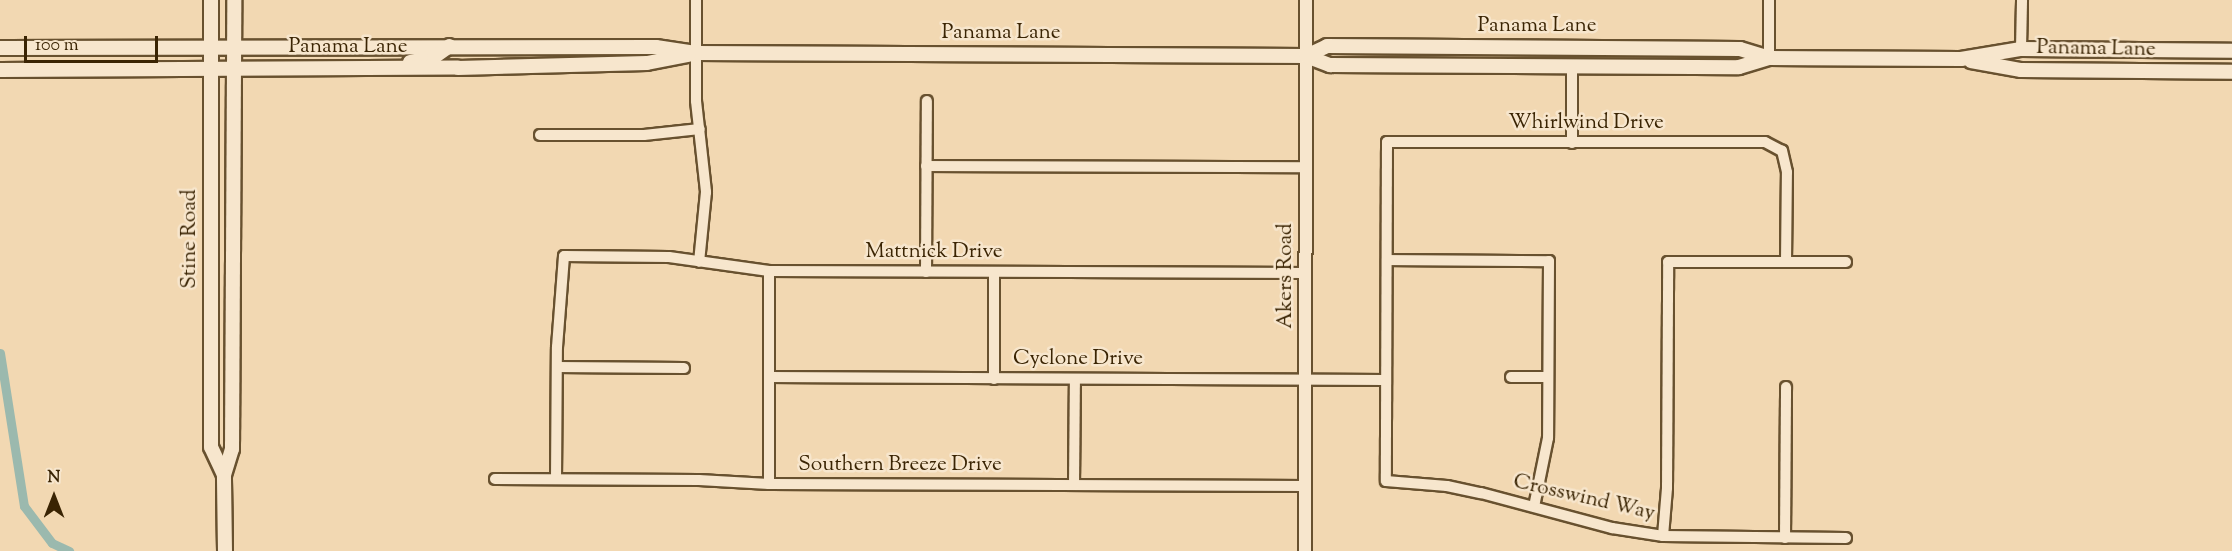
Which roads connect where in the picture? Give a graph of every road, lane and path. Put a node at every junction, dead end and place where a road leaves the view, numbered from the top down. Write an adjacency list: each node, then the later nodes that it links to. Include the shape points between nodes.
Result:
1 (211, 0): 11 (main road, Stine Road)
2 (234, 0): 9 (main road, Stine Road)
3 (696, 0): 15 (street)
4 (1306, 0): 16 (street, Akers Road)
5 (1769, 0): 17 (street)
6 (2022, 0): 13 (street)
7 (450, 46): 8 (main road, Panama Lane); 9 (main road, Panama Lane); 20 (main road, via 434,57)
8 (530, 46): 15 (main road, Panama Lane, via 656,47); 21 (main road, via 473,56)
9 (234, 47): 11 (main road, Panama Lane); 23 (main road, Stine Road)
10 (0, 48): 11 (main road, Panama Lane)
11 (210, 48): 22 (main road, Stine Road)
12 (1647, 48): 16 (main road, Panama Lane, via 1328,46); 17 (main road, Panama Lane, via 1740,49); 19 (main road, via 1582,57)
13 (2021, 49): 14 (main road, Panama Lane); 18 (main road, via 2013,57)
14 (2232, 51)
15 (696, 53): 16 (main road, Panama Lane); 21 (main road, Panama Lane, via 647,63); 27 (street)
16 (1306, 56): 19 (main road, Panama Lane, via 1330,65); 31 (street, Akers Road)
17 (1769, 58): 18 (main road, Panama Lane); 19 (main road, Panama Lane, via 1739,67)
18 (1967, 60): 25 (main road, Panama Lane, via 2021,69)
19 (1572, 65): 29 (street)
20 (373, 68): 21 (main road, Panama Lane); 23 (main road, Panama Lane)
21 (458, 68)
22 (210, 69): 23 (main road, Panama Lane); 24 (main road, Panama Lane); 50 (main road, Stine Road, via 211,447)
23 (234, 69): 50 (main road, Stine Road, via 232,449)
24 (0, 70)
25 (2232, 72)
26 (927, 101): 30 (street)
27 (700, 129): 28 (street, via 644,135); 33 (street, via 706,192)
28 (540, 135)
29 (1572, 143): 32 (street, Whirlwind Drive, via 1387,142); 34 (street, Whirlwind Drive, via 1765,142 1782,151 1786,172)
30 (926, 165): 31 (street); 37 (street)
31 (1306, 167): 39 (street, Akers Road)
32 (1387, 260): 44 (street, via 1549,261); 48 (street)
33 (699, 261): 36 (street, Mattnick Drive); 40 (street, Mattnick Drive, via 564,256)
34 (1786, 262): 35 (street); 57 (street, via 1668,261 1667,488)
35 (1846, 262)
36 (769, 271): 37 (street, Mattnick Drive); 43 (street)
37 (926, 272): 38 (street, Mattnick Drive)
38 (994, 272): 39 (street, Mattnick Drive); 45 (street)
39 (1306, 273): 47 (street, Akers Road)
40 (557, 368): 41 (street); 52 (street)
41 (684, 368)
42 (1511, 376): 44 (street)
43 (769, 377): 45 (street, Cyclone Drive); 53 (street)
44 (1548, 377): 56 (street, via 1546,460)
45 (994, 378): 46 (street, Cyclone Drive)
46 (1075, 379): 47 (street, Cyclone Drive); 54 (street)
47 (1306, 380): 48 (street, Cyclone Drive); 55 (street, Akers Road)
48 (1386, 380): 56 (street, Crosswind Way, via 1386,481 1447,486)
49 (1786, 387): 58 (street)
50 (224, 475): 61 (main road, Stine Road)
51 (495, 479): 52 (street, Southern Breeze Drive)
52 (556, 479): 53 (street, Southern Breeze Drive)
53 (769, 484): 54 (street, Southern Breeze Drive)
54 (1074, 485): 55 (street, Southern Breeze Drive)
55 (1306, 486): 60 (street, Akers Road)
56 (1534, 507): 57 (street, Crosswind Way, via 1612,528)
57 (1663, 536): 58 (street, Crosswind Way)
58 (1785, 538): 59 (street, Crosswind Way)
59 (1846, 538)
60 (1305, 550)
61 (225, 551)

